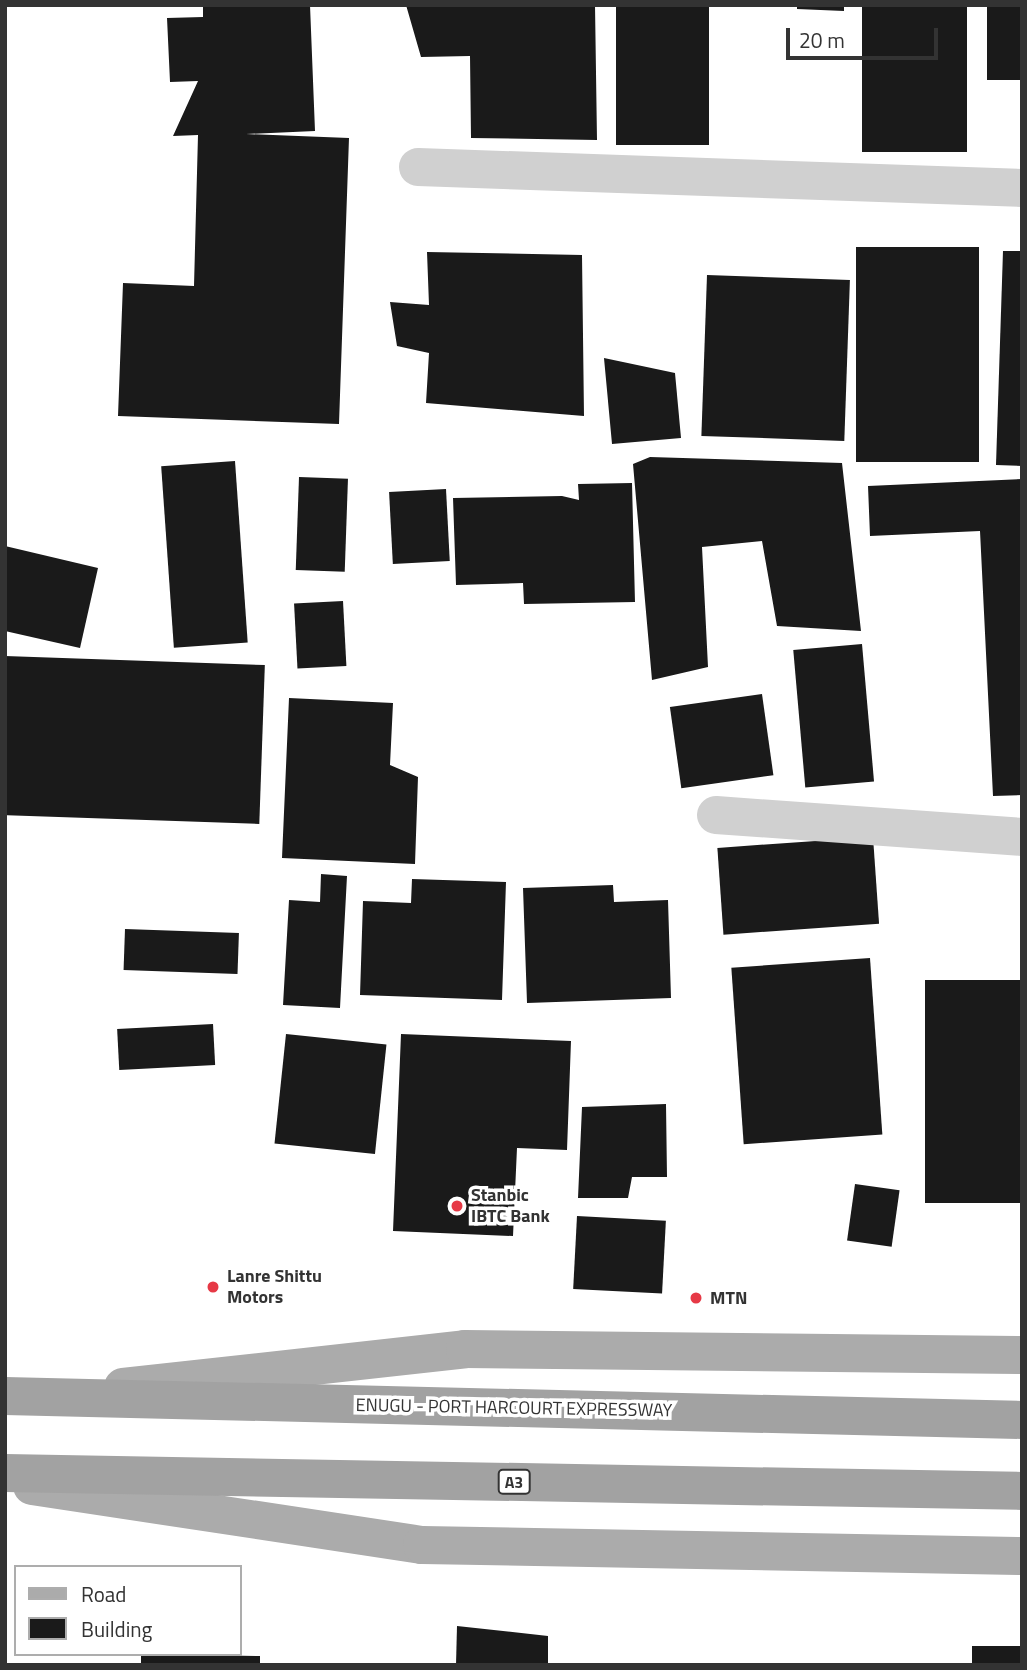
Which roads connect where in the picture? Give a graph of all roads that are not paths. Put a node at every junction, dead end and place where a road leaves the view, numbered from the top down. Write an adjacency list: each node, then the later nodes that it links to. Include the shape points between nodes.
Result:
1 (418, 167): 2 (street)
2 (1022, 188)
3 (716, 815): 4 (street)
4 (1022, 837)
5 (1022, 1355): 6 (main road, via 465,1349)
6 (19, 1396): 7 (highway, ENUGU - PORT HARCOURT EXPRESSWAY)
7 (1022, 1420)
8 (5, 1473): 10 (highway, A3)
9 (5, 1482): 11 (main road, via 422,1545)
10 (1022, 1491)
11 (1022, 1556)

